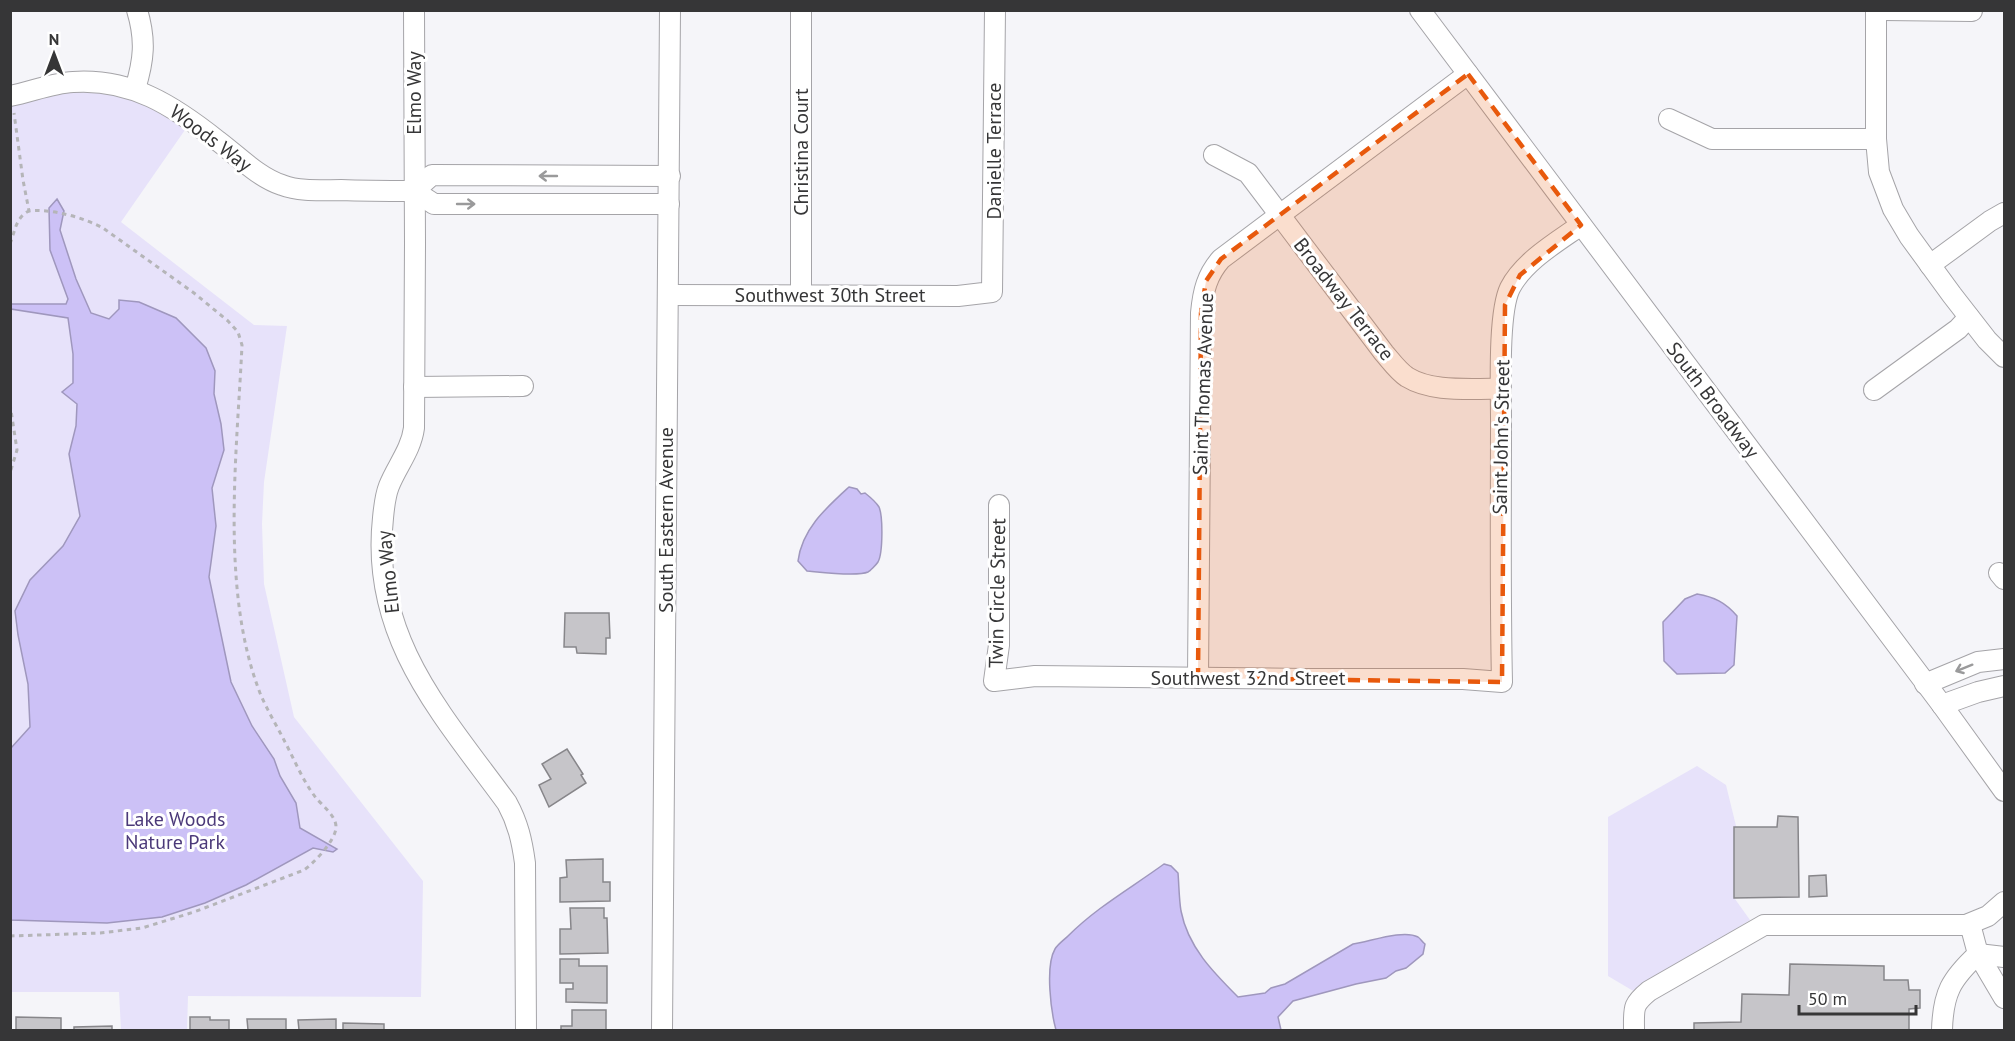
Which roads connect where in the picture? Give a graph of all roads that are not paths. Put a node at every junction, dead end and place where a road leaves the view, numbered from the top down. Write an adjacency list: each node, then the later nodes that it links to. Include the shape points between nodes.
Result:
1 (137, 10): 11 (street, via 144,51)
2 (414, 10): 18 (street, Elmo Way)
3 (670, 10): 17 (street, South Eastern Avenue)
4 (801, 10): 26 (street, Christina Court)
5 (995, 10): 25 (street, Danielle Terrace)
6 (1420, 10): 10 (street, South Broadway)
7 (1876, 10): 14 (street)
8 (1884, 10): 9 (street)
9 (1972, 11)
10 (1468, 74): 22 (street, Saint Thomas Avenue); 23 (street, South Broadway)
11 (135, 89): 12 (street, Woods Way, via 108,83 71,82); 18 (street, Woods Way, via 166,104 258,173 284,186)
12 (12, 96)
13 (1669, 119): 14 (street, via 1712,139)
14 (1876, 139): 24 (street, via 1879,172 1893,209)
15 (1214, 155): 22 (street, Broadway Terrace, via 1248,173)
16 (588, 176): 17 (street); 18 (street, one-way to 18, via 432,176); 19 (street)
17 (669, 176): 20 (street, South Eastern Avenue)
18 (414, 191): 19 (street, Woods Way, one-way to 19, via 434,204); 31 (street, Elmo Way)
19 (593, 204): 20 (street, Woods Way)
20 (669, 204): 27 (street, South Eastern Avenue)
21 (2004, 213): 24 (street)
22 (1280, 215): 32 (street, Broadway Terrace, via 1404,375 1433,386); 36 (street, Saint Thomas Avenue, via 1221,259 1206,281 1203,294)
23 (1581, 225): 32 (street, Saint John's Street, via 1534,260 1510,288 1505,305); 39 (street, South Broadway)
24 (1930, 265): 28 (street)
25 (992, 292): 26 (street, Southwest 30th Street, via 958,296)
26 (801, 294): 27 (street, Southwest 30th Street)
27 (668, 295): 49 (street, South Eastern Avenue)
28 (1969, 317): 29 (street); 33 (street)
29 (2004, 357)
30 (523, 386): 31 (street)
31 (414, 387): 48 (street, Elmo Way, via 412,442 389,486 382,519 386,595 394,624 424,690 517,822 525,863)
32 (1501, 389): 38 (street, Saint John's Street)
33 (1874, 390)
34 (999, 505): 37 (street, Twin Circle Street, via 999,645)
35 (2004, 659): 39 (street, one-way to 39, via 1978,662)
36 (1198, 678): 37 (street, Southwest 32nd Street, via 1035,676); 38 (street, Southwest 32nd Street)
37 (994, 681)
38 (1502, 682)
39 (1925, 684): 41 (street, South Broadway)
40 (2004, 686): 41 (street)
41 (1942, 705): 42 (street, South Broadway)
42 (2004, 791)
43 (2004, 902): 44 (street, via 1988,916)
44 (1970, 924): 45 (street); 50 (street, via 1764,925 1649,991 1637,1001)
45 (1978, 954): 46 (street); 47 (street); 51 (street, via 1952,983 1942,1011)
46 (2004, 957)
47 (2004, 998)
48 (526, 1030)
49 (662, 1030)
50 (1634, 1030)
51 (1942, 1030)

